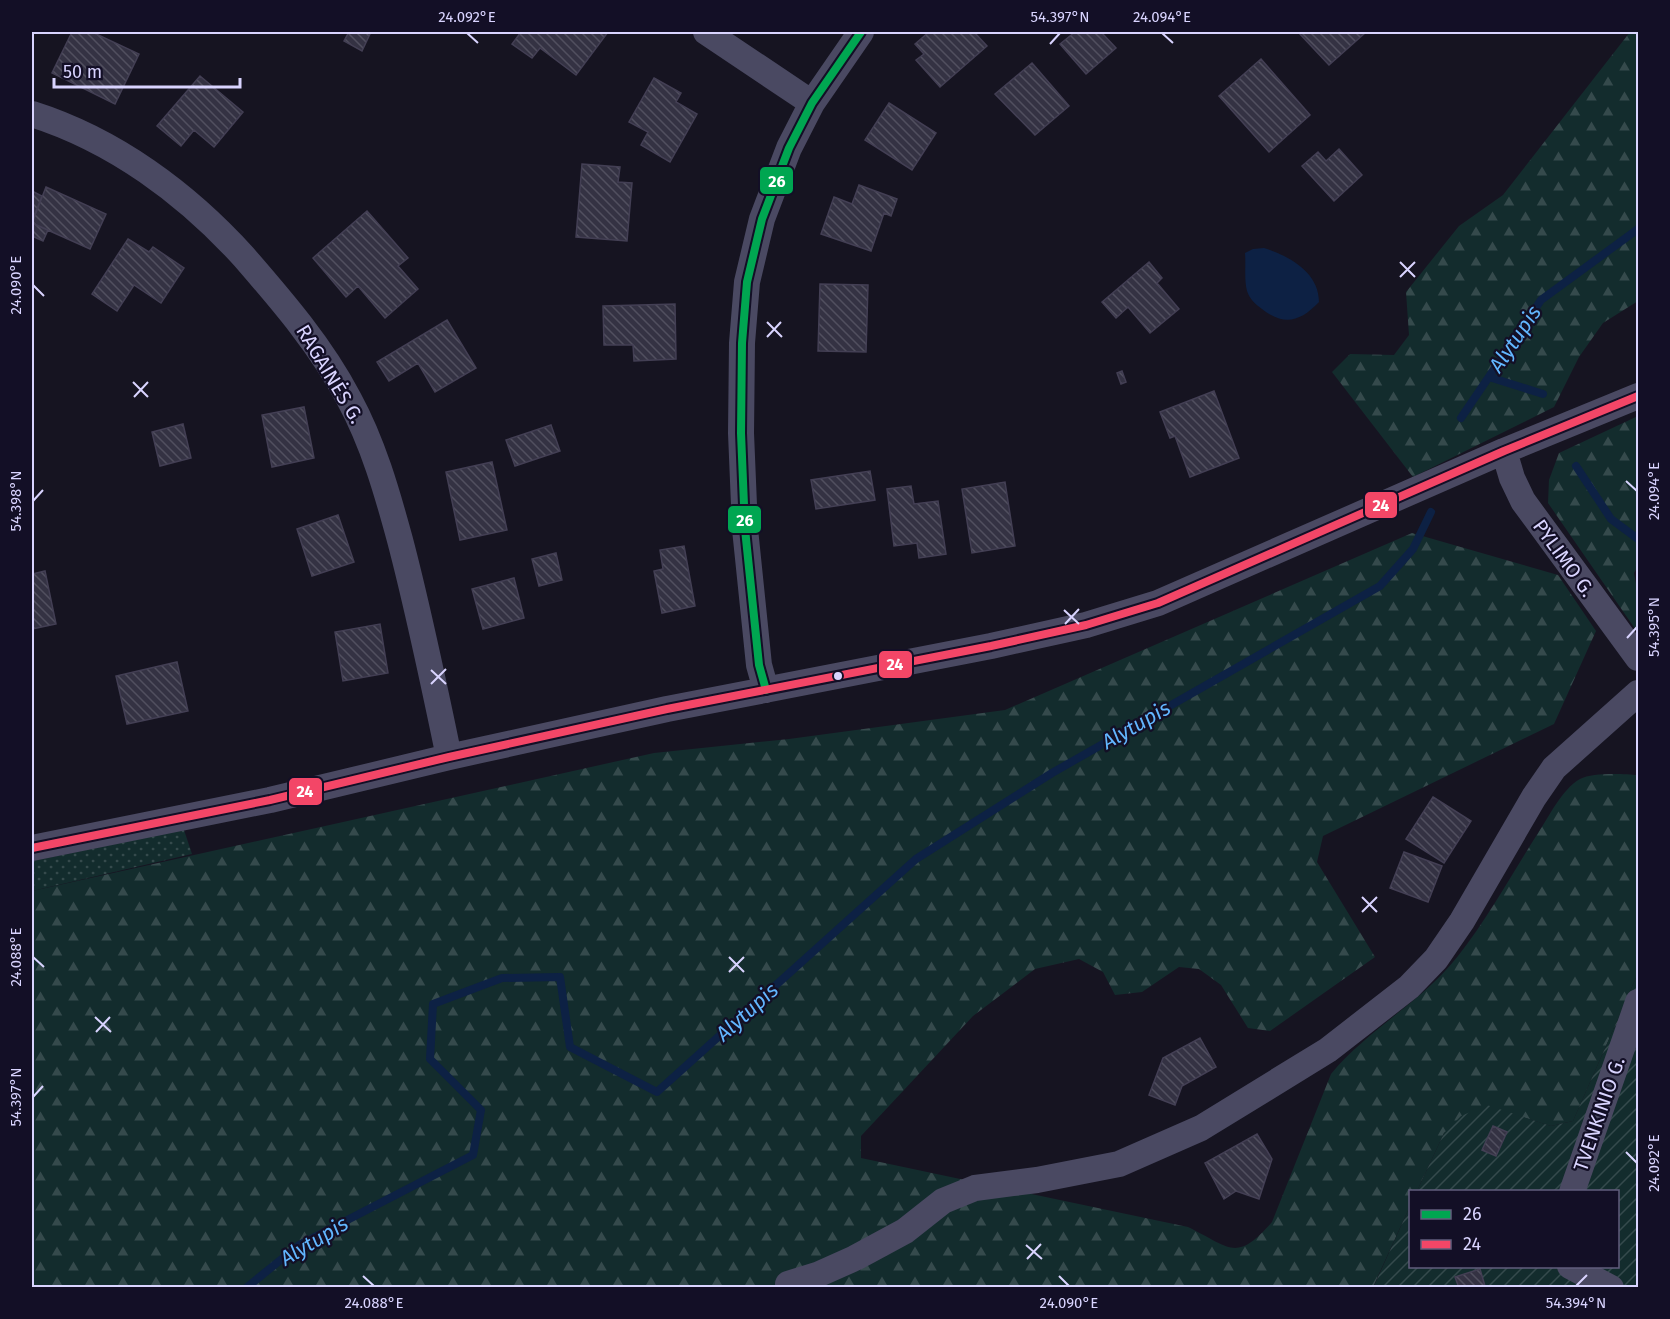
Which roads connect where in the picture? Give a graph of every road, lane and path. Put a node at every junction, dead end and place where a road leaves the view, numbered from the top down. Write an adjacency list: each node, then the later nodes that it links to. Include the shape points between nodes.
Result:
1 (706, 32): 3 (street)
2 (861, 32): 3 (street)
3 (812, 103): 8 (street, via 762,219 747,282 742,343 745,529 759,665)
4 (32, 114): 10 (street, RAGAINĖS G., via 88,136 165,183 228,240 318,346 350,400 390,503)
5 (1638, 396): 6 (street)
6 (1504, 451): 7 (street, PYLIMO G., via 1523,501); 8 (street, via 1158,603 1086,625)
7 (1638, 658)
8 (766, 690): 10 (street)
9 (1638, 693): 15 (street, via 1554,768 1436,959 1408,987 1328,1050 1201,1128 1119,1164 975,1188 943,1201 905,1231 855,1258)
10 (450, 757): 11 (street, via 270,800)
11 (32, 848)
12 (1638, 1002): 13 (street, TVENKINIO G.)
13 (1572, 1190)
14 (1574, 1268): 16 (street)
15 (788, 1284)
16 (1611, 1287)

